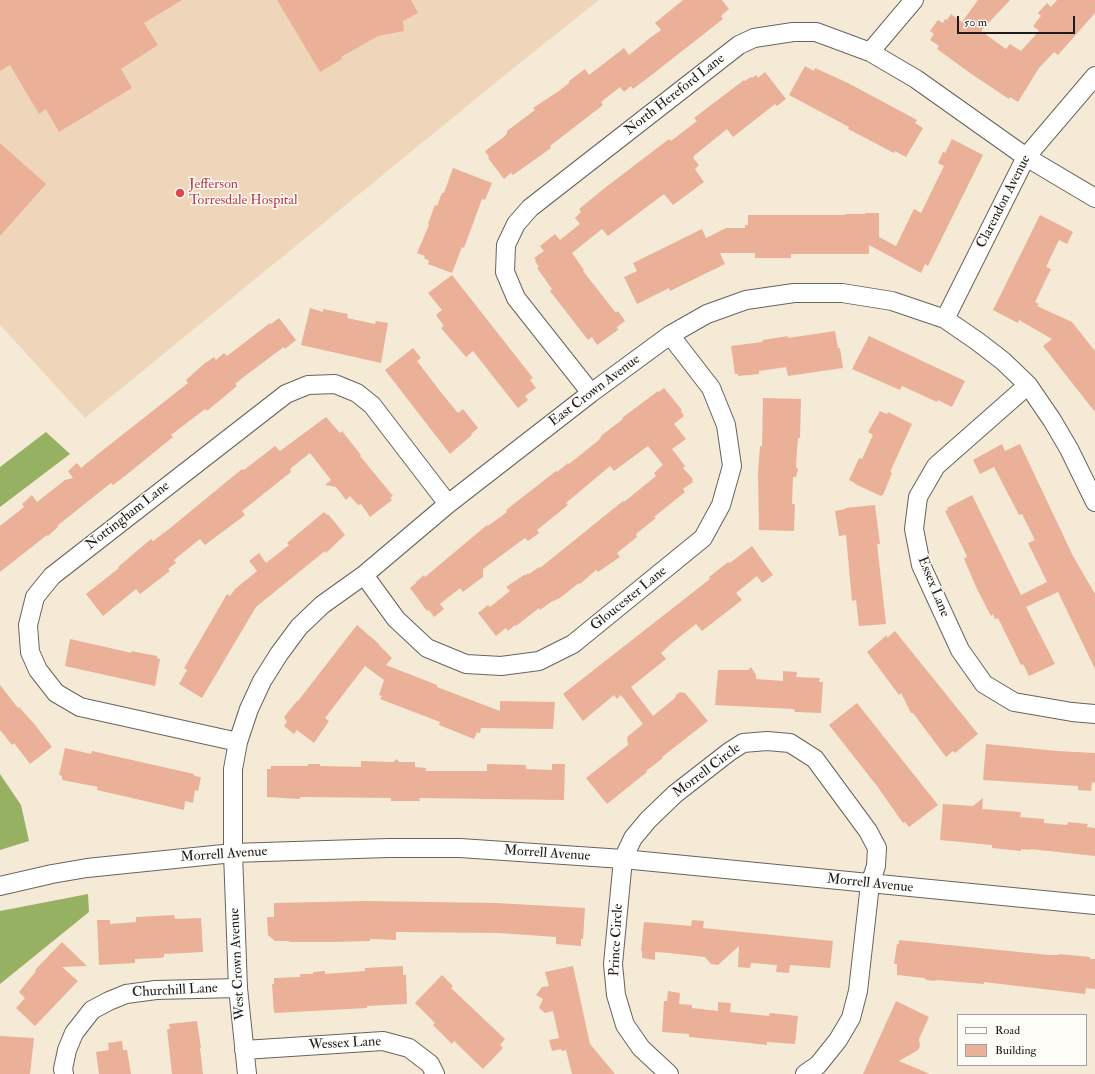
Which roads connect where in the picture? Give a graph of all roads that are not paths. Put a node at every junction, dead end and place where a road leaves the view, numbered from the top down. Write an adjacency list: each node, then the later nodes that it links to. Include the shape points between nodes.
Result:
1 (914, 0): 2 (street)
2 (870, 52): 4 (street, North Hereford Lane, via 916,78); 9 (street, North Hereford Lane, via 816,32 793,32 754,38 739,45 530,208 516,224 506,245 506,272 516,298)
3 (1095, 76): 4 (street, Clarendon Avenue)
4 (1026, 157): 5 (street, North Hereford Lane); 6 (street, Clarendon Avenue)
5 (1095, 198)
6 (945, 320): 7 (street, East Crown Avenue, via 892,301 842,293 794,292 746,300 707,314); 8 (street, East Crown Avenue, via 1003,361)
7 (670, 335): 9 (street, East Crown Avenue); 12 (street, Gloucester Lane, via 711,388 726,425 732,466 721,505 703,538 574,644 540,661 500,666 466,664 427,648 396,619)
8 (1028, 385): 10 (street, East Crown Avenue, via 1069,449); 13 (street, Essex Lane, via 936,466 918,497 914,529 921,565 960,650 984,684 1014,702)
9 (591, 393): 11 (street, East Crown Avenue)
10 (1095, 502)
11 (448, 504): 12 (street, East Crown Avenue); 14 (street, Nottingham Lane, via 372,405 357,393 335,384 308,385 286,394 52,576 35,596 28,625 30,652 38,670 56,693 80,707)
12 (364, 575): 14 (street, East Crown Avenue, via 322,605 299,627 262,681)
13 (1095, 714)
14 (238, 742): 15 (street, East Crown Avenue, via 233,769)
15 (233, 853): 16 (street, Morrell Avenue, via 460,848); 18 (street, Morrell Avenue, via 87,868); 20 (street, West Crown Avenue)
16 (623, 859): 17 (street, Morrell Avenue); 17 (street, Morrell Circle, via 633,838 648,820 675,794 729,752 743,743 790,743 814,759 868,831 877,848 876,866); 25 (street, Prince Circle, via 613,964 616,995 625,1025 641,1048)
17 (870, 884): 19 (street, Morrell Avenue); 26 (street, via 858,991 851,1018 818,1065)
18 (0, 886)
19 (1095, 905)
20 (238, 988): 21 (street, West Crown Avenue); 22 (street, Churchill Lane, via 156,990 126,994 109,1001 92,1010 74,1033 67,1050)
21 (244, 1050): 23 (street, West Crown Avenue); 24 (street, Wessex Lane, via 384,1041 409,1048 430,1064)
22 (64, 1074)
23 (247, 1074)
24 (435, 1074)
25 (669, 1074)
26 (805, 1074)

